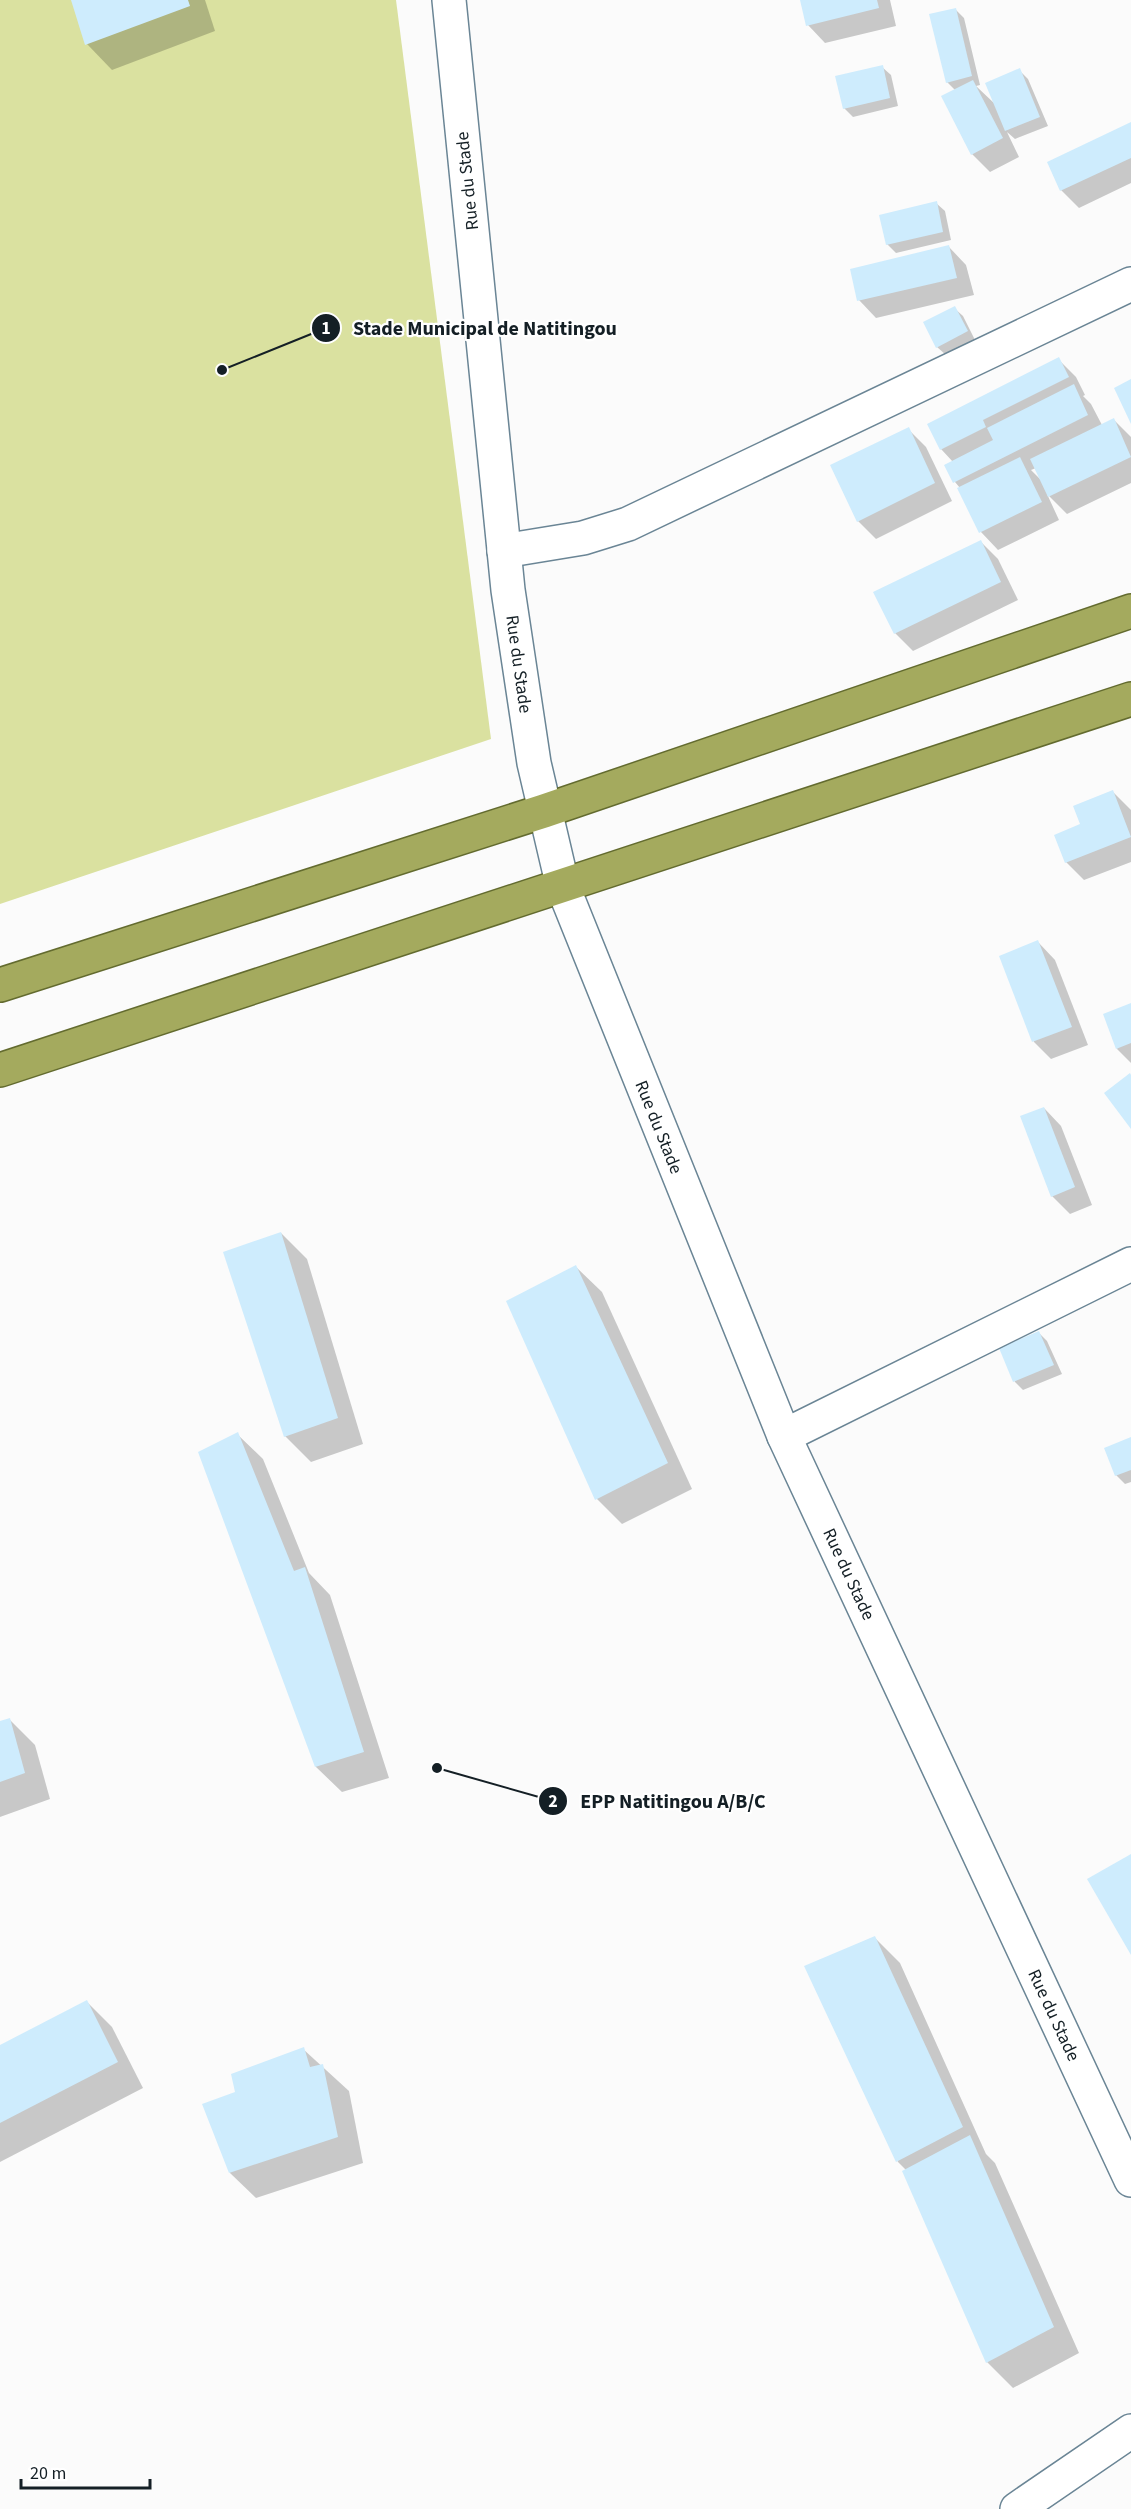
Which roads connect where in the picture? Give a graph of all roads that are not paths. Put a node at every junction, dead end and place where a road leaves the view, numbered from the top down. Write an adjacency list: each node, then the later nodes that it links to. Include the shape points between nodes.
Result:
1 (449, 0): 3 (street, Rue du Stade)
2 (1131, 284): 3 (street, via 628,524 583,538)
3 (504, 551): 6 (street, Rue du Stade, via 523,696)
4 (1131, 611): 6 (highway)
5 (1131, 699): 7 (highway)
6 (544, 811): 7 (street, Rue du Stade); 8 (highway)
7 (562, 887): 9 (highway); 11 (street, Rue du Stade)
8 (0, 985)
9 (0, 1070)
10 (1131, 1264): 11 (street)
11 (784, 1436): 12 (street, Rue du Stade)
12 (1131, 2180)
13 (1131, 2431): 14 (street)
14 (1017, 2509)

